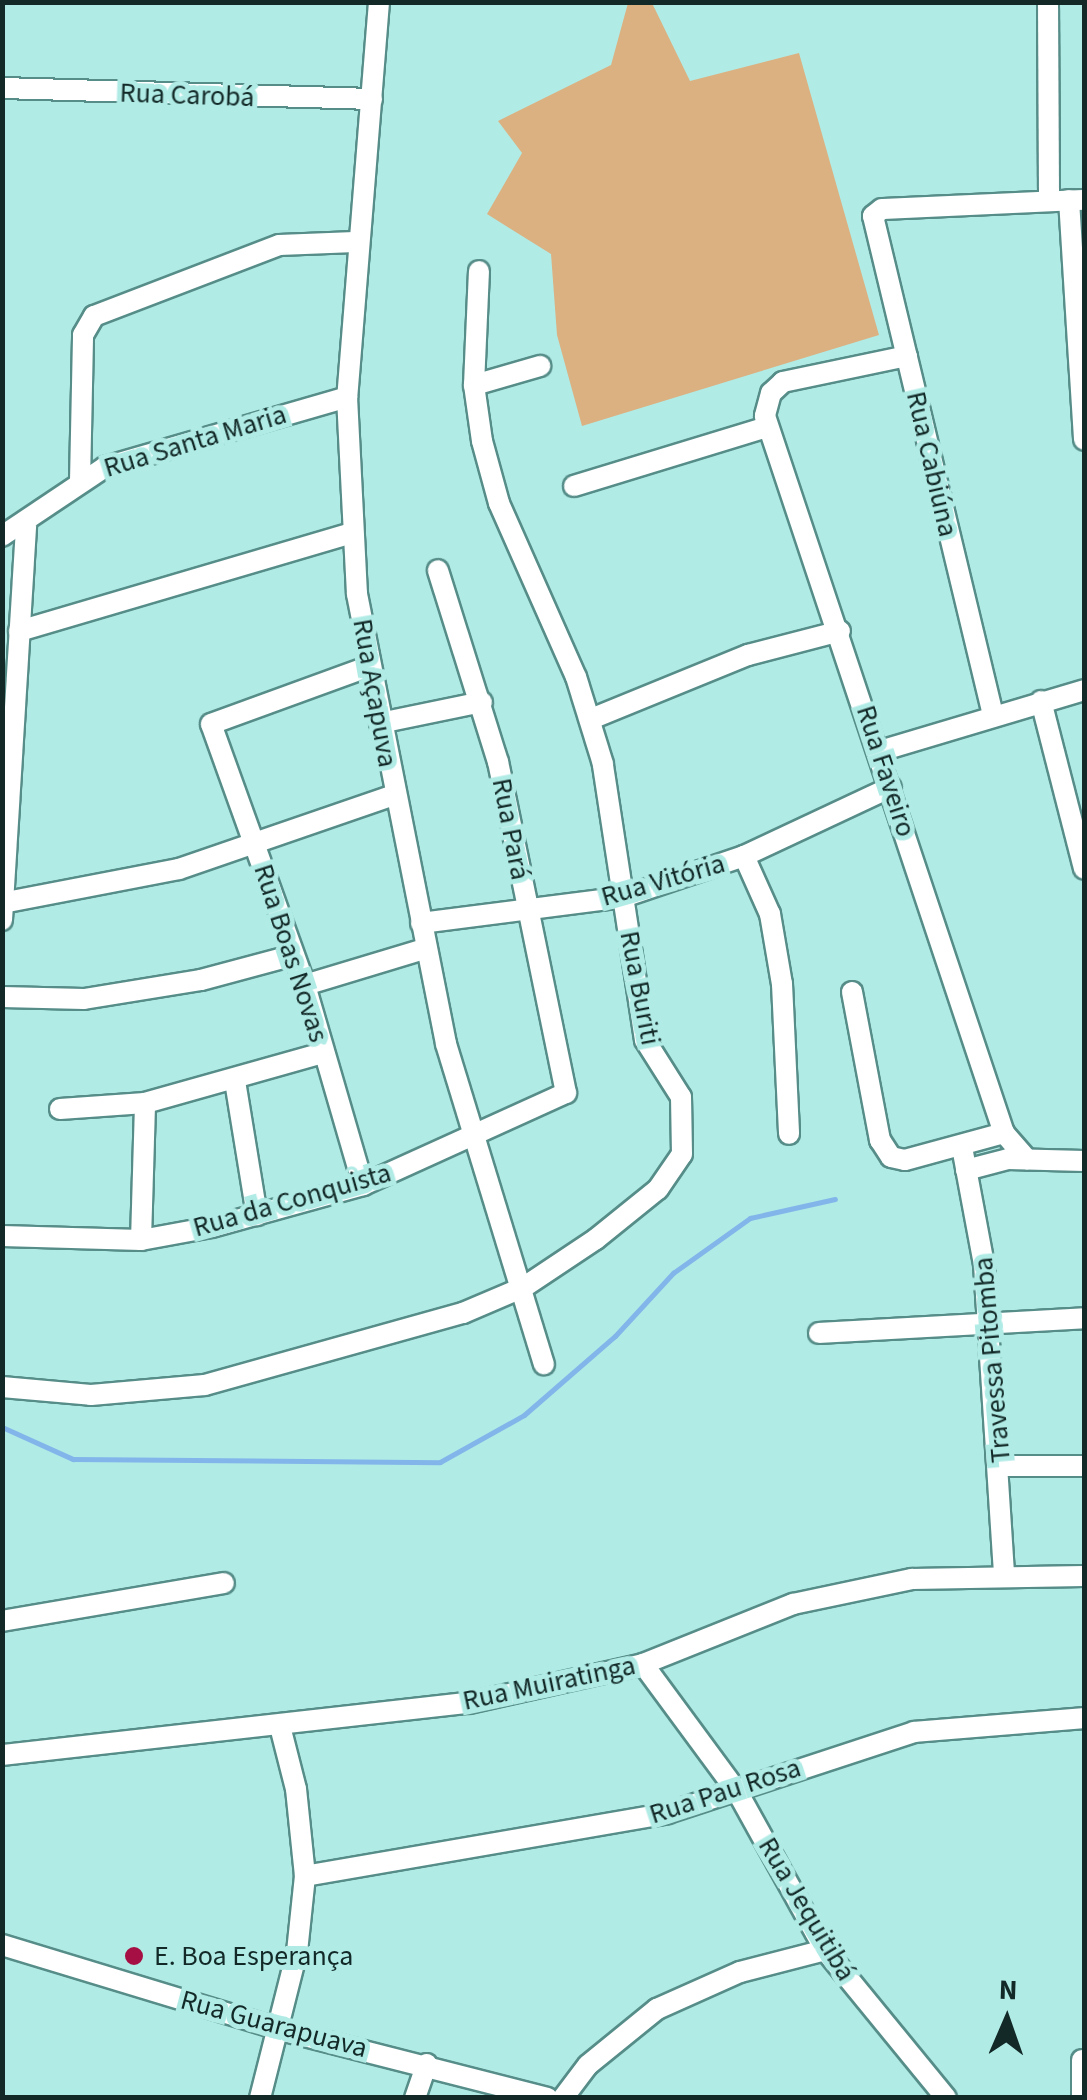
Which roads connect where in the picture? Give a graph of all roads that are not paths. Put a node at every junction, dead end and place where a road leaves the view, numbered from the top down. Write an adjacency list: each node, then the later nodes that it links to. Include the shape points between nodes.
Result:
1 (379, 2): 4 (street, Rua Açapuva)
2 (1048, 2): 5 (street)
3 (2, 88): 4 (street, Rua Carobá)
4 (372, 99): 6 (street, Rua Açapuva)
5 (1068, 200): 8 (street, Rua Cabiúna, via 874,212); 13 (street)
6 (355, 242): 11 (street, Rua Açapuva); 14 (street, via 280,245 94,316 82,335)
7 (479, 271): 10 (street, Rua Buriti)
8 (906, 356): 12 (street, via 783,382 766,406); 26 (street, Rua Cabiúna)
9 (540, 366): 10 (street)
10 (474, 385): 27 (street, Rua Buriti, via 499,503)
11 (346, 397): 14 (street, Rua Santa Maria, via 224,428); 17 (street, Rua Açapuva)
12 (767, 427): 15 (street); 21 (street, Rua Faveiro)
13 (1084, 440)
14 (80, 481): 16 (street, Rua Santa Maria)
15 (574, 486)
16 (26, 526): 18 (street, Rua Santa Maria); 20 (street)
17 (353, 533): 20 (street); 22 (street, Rua Açapuva)
18 (2, 536)
19 (438, 570): 25 (street, Rua Pará)
20 (19, 631): 36 (street)
21 (840, 631): 27 (street, via 748,655); 29 (street, Rua Faveiro)
22 (368, 667): 28 (street, Rua Açapuva); 32 (street, Rua Boas Novas, via 210,724)
23 (1084, 690): 24 (street)
24 (1041, 701): 26 (street); 34 (street)
25 (482, 702): 28 (street); 37 (street, Rua Pará)
26 (993, 716): 29 (street)
27 (590, 719): 35 (street, Rua Buriti, via 612,808)
28 (380, 723): 31 (street, Rua Açapuva)
29 (880, 751): 30 (street, Rua Faveiro)
30 (890, 787): 33 (street, Rua Vitória); 50 (street, Rua Faveiro)
31 (394, 794): 32 (street); 39 (street, Rua Açapuva)
32 (254, 841): 36 (street, via 179,869); 41 (street, Rua Boas Novas)
33 (744, 856): 35 (street, Rua Vitória); 51 (street, via 770,914 782,984)
34 (1084, 869)
35 (623, 897): 37 (street, Rua Vitória); 61 (street, Rua Buriti, via 645,1040 684,1109 682,1154 658,1189)
36 (3, 902): 38 (street)
37 (527, 909): 39 (street, Rua Vitória); 47 (street, Rua Pará)
38 (2, 920)
39 (420, 923): 40 (street, Rua Açapuva)
40 (424, 949): 42 (street); 52 (street, Rua Açapuva)
41 (294, 955): 42 (street, Rua Boas Novas); 44 (street, via 201,980 84,998)
42 (305, 985): 45 (street, Rua Boas Novas)
43 (852, 992): 53 (street, via 880,1140 896,1160)
44 (2, 998)
45 (323, 1054): 46 (street); 57 (street, Rua Boas Novas)
46 (235, 1081): 48 (street); 58 (street)
47 (566, 1093): 52 (street, Rua da Conquista)
48 (145, 1103): 49 (street); 60 (street)
49 (60, 1109)
50 (1004, 1133): 53 (street); 54 (street, Rua Faveiro)
51 (789, 1134)
52 (470, 1138): 57 (street, Rua da Conquista); 61 (street, Rua Açapuva)
53 (962, 1147): 56 (street, Travessa Pitomba)
54 (1028, 1159): 55 (street); 56 (street)
55 (1084, 1161)
56 (966, 1170): 63 (street, Travessa Pitomba)
57 (363, 1184): 58 (street, Rua da Conquista)
58 (258, 1215): 60 (street, Rua da Conquista)
59 (2, 1236): 60 (street, Rua da Conquista)
60 (142, 1240)
61 (524, 1287): 65 (street, Rua Açapuva); 66 (street, Rua Buriti, via 344,1350 205,1385 91,1396)
62 (1084, 1318): 63 (street)
63 (990, 1322): 64 (street); 67 (street, Travessa Pitomba)
64 (819, 1333)
65 (544, 1364)
66 (2, 1387)
67 (1002, 1466): 68 (street); 69 (street, Travessa Pitomba)
68 (1084, 1466)
69 (1004, 1574): 70 (street, Rua Muiratinga); 73 (street, Rua Muiratinga, via 912,1579 818,1597)
70 (1084, 1576)
71 (224, 1583): 72 (street)
72 (2, 1620)
73 (643, 1664): 75 (street, Rua Muiratinga, via 468,1702); 77 (street, Rua Jequitibá)
74 (1084, 1718): 77 (street, Rua Pau Rosa, via 914,1732)
75 (280, 1726): 76 (street, Rua Muiratinga); 78 (street, via 296,1789)
76 (2, 1755)
77 (738, 1793): 78 (street, Rua Pau Rosa, via 668,1813); 80 (street, Rua Jequitibá)
78 (305, 1876): 81 (street)
79 (2, 1945): 81 (street, Rua Guarapuava)
80 (825, 1950): 87 (street, via 740,1972 657,2009 588,2065); 88 (street, Rua Jequitibá)
81 (281, 2030): 83 (street, Rua Guarapuava); 84 (street)
82 (1082, 2060): 89 (street)
83 (427, 2064): 85 (street); 86 (street, Rua Guarapuava)
84 (260, 2098)
85 (415, 2098)
86 (547, 2098)
87 (564, 2098)
88 (946, 2098)
89 (1082, 2098)

